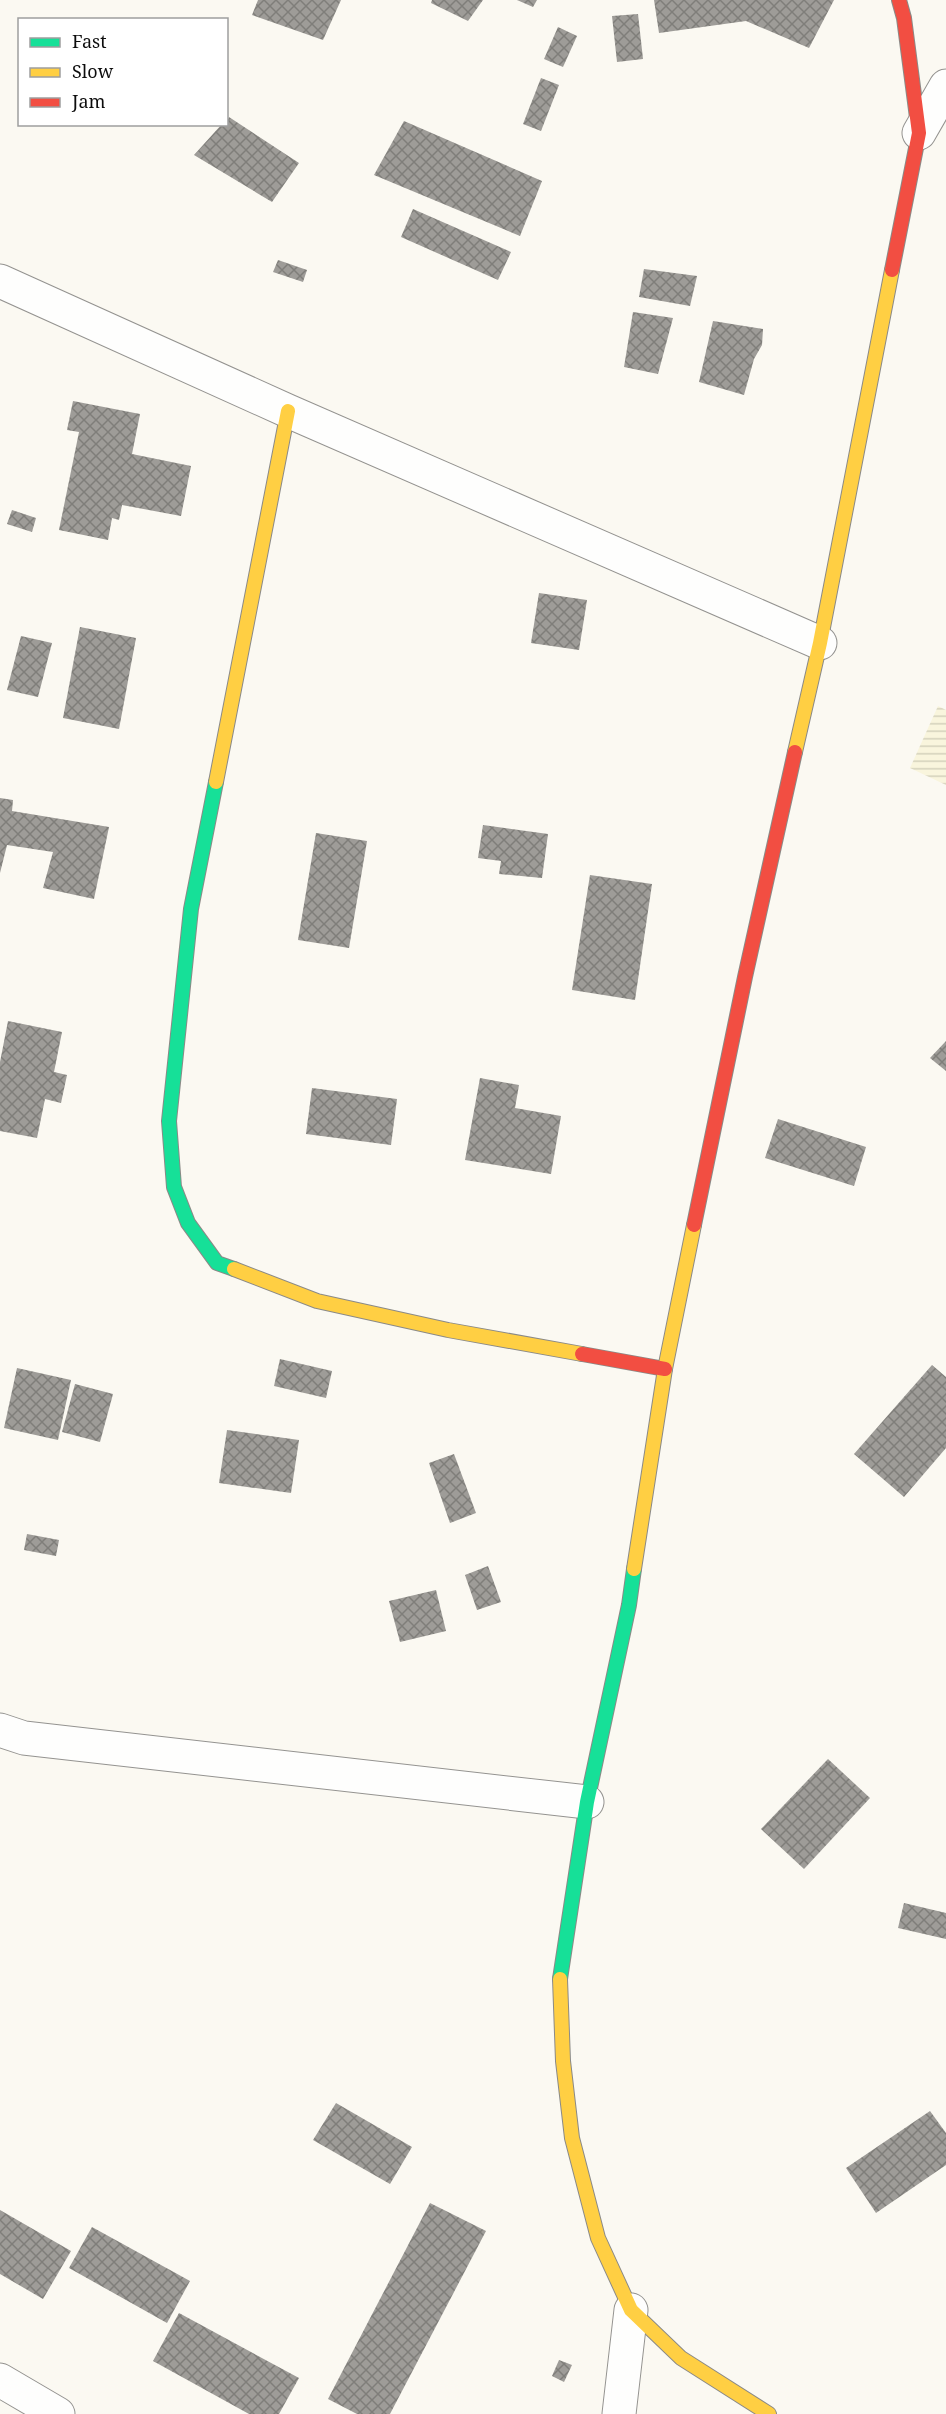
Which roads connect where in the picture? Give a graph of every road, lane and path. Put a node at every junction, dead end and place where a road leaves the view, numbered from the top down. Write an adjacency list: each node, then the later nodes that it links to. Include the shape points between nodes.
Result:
1 (899, 0): 3 (street)
2 (946, 86): 3 (street)
3 (919, 133): 6 (street)
4 (0, 281): 5 (street)
5 (288, 411): 6 (street); 7 (street, via 191,909 169,1121 177,1196 188,1223 217,1263 317,1301 448,1330)
6 (820, 643): 7 (street, via 745,977)
7 (665, 1369): 9 (street, via 628,1605)
8 (0, 1730): 9 (street, via 24,1738)
9 (587, 1802): 10 (street, via 560,1976 563,2061 572,2138 598,2238)
10 (631, 2310): 13 (street); 14 (street, via 681,2358)
11 (0, 2380): 12 (street)
12 (58, 2414)
13 (619, 2414)
14 (770, 2414)

